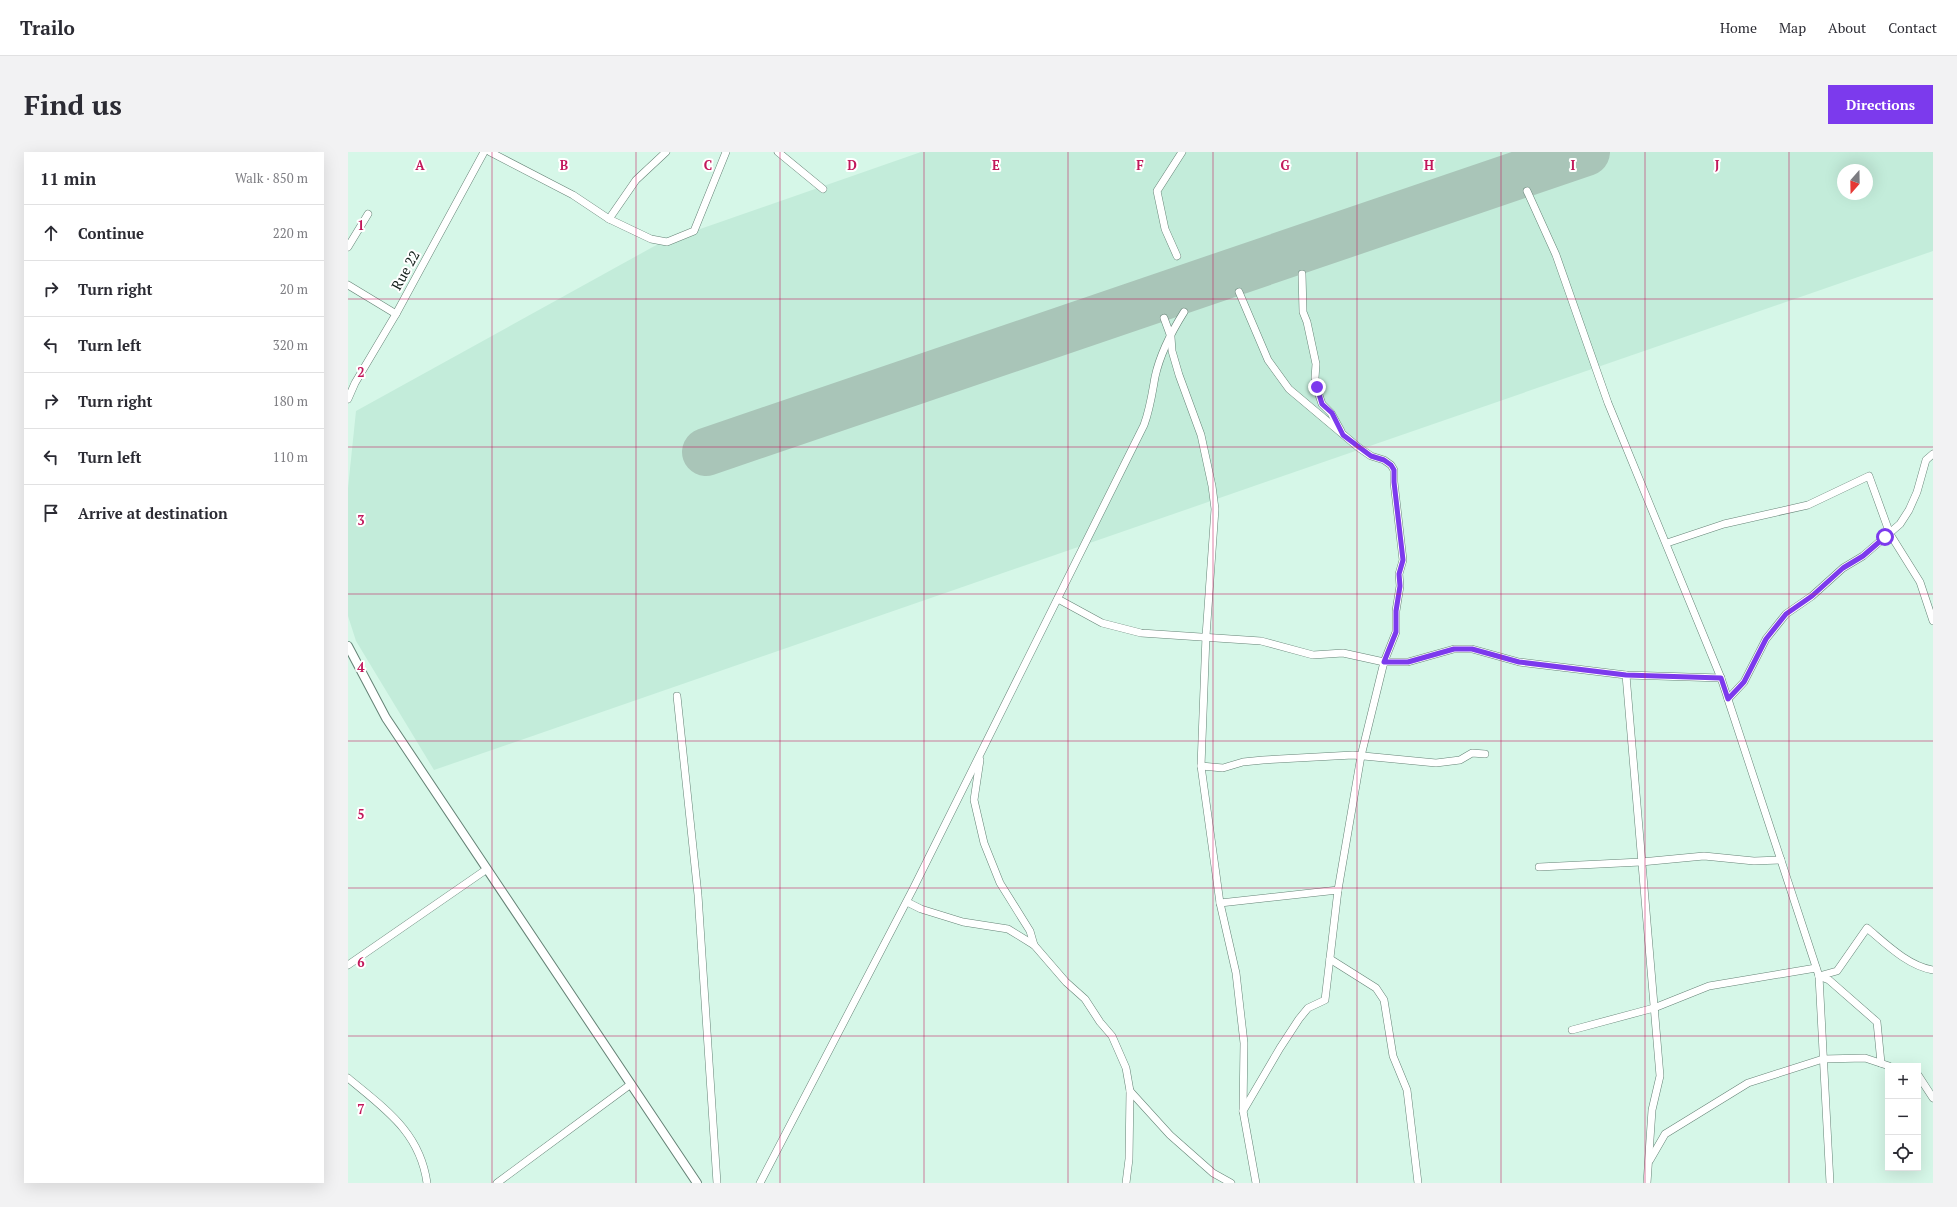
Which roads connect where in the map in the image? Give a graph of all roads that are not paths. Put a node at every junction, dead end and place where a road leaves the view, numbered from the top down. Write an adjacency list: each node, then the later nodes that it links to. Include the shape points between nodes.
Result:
1 (484, 152): 17 (street, Rue 22)
2 (490, 152): 10 (street, via 573,195)
3 (666, 152): 10 (street, via 636,180)
4 (726, 152): 10 (street, via 694,231 667,242 651,239)
5 (778, 152): 7 (street)
6 (1182, 152): 12 (street, via 1157,191 1166,229)
7 (823, 189)
8 (1526, 191): 24 (street, via 1556,255 1608,403)
9 (368, 214): 11 (street)
10 (609, 219)
11 (348, 247)
12 (1178, 256)
13 (1302, 274): 21 (street, via 1303,312 1316,364 1315,378 1319,395 1322,404 1332,413)
14 (348, 286): 17 (street)
15 (1239, 292): 21 (street, via 1268,360 1279,376 1289,388)
16 (1184, 312): 19 (street)
17 (396, 314): 20 (street, Rue 22)
18 (1164, 318): 19 (street)
19 (1171, 337): 25 (street, via 1165,346 1155,376 1153,397 1144,426); 27 (street, via 1179,375 1201,436 1215,509)
20 (348, 399)
21 (1343, 435): 29 (street, via 1371,456 1384,460 1394,470 1403,560 1399,574 1396,632)
22 (1933, 454): 23 (street, via 1926,460 1909,510)
23 (1890, 534): 24 (street, via 1869,476 1808,505 1724,524); 26 (street, via 1920,582); 33 (street, via 1786,614 1766,639 1744,682)
24 (1667, 543): 31 (street)
25 (1058, 598): 27 (street, via 1102,623 1141,633); 34 (street)
26 (1933, 621)
27 (1206, 636): 29 (street, via 1261,641 1313,655 1343,653); 37 (street)
28 (348, 646): 41 (street, via 386,718)
29 (1384, 662): 30 (street, via 1408,662 1454,649 1472,649 1519,662); 36 (street)
30 (1626, 675): 31 (street); 39 (street)
31 (1721, 678): 33 (street)
32 (677, 696): 66 (street, via 698,895)
33 (1728, 699): 38 (street)
34 (980, 754): 43 (street); 45 (street, via 974,800 984,843 1000,884 1030,931)
35 (1485, 754): 36 (street, via 1472,753 1460,760 1436,763)
36 (1361, 756): 37 (street, via 1263,760 1223,768); 42 (street)
37 (1201, 766): 44 (street)
38 (1781, 860): 39 (street, via 1754,861 1704,856); 48 (street)
39 (1641, 862): 40 (street); 51 (street)
40 (1539, 867)
41 (487, 869): 47 (street); 58 (street)
42 (1338, 890): 44 (street); 46 (street)
43 (907, 902): 45 (street, via 964,922 1008,929); 67 (street)
44 (1220, 903): 61 (street, via 1236,973 1244,1043)
45 (1034, 945): 59 (street, via 1066,982 1086,999 1112,1036 1126,1068)
46 (1330, 959): 61 (street, via 1325,1000 1308,1008 1299,1019); 71 (street, via 1376,988 1384,1000 1393,1056 1407,1090)
47 (348, 965)
48 (1816, 968): 50 (street); 51 (street, via 1709,986)
49 (1933, 970): 50 (street, via 1898,954 1867,928 1837,971)
50 (1819, 976): 53 (street); 54 (street, via 1829,980 1877,1022)
51 (1654, 1008): 52 (street); 62 (street, via 1660,1076 1652,1110)
52 (1572, 1030)
53 (1823, 1059): 54 (street, via 1864,1058); 62 (street, via 1748,1083 1665,1134); 73 (street)
54 (1881, 1063): 55 (street)
55 (1885, 1064)
56 (348, 1078): 63 (street, via 414,1140)
57 (1921, 1080): 60 (street)
58 (631, 1084): 64 (street); 65 (street)
59 (1130, 1091): 68 (street); 69 (street, via 1170,1135 1213,1173)
60 (1933, 1098)
61 (1242, 1111): 70 (street)
62 (1648, 1162): 72 (street)
63 (427, 1183)
64 (497, 1183)
65 (697, 1183)
66 (717, 1183)
67 (760, 1183)
68 (1126, 1183)
69 (1231, 1183)
70 (1256, 1183)
71 (1418, 1183)
72 (1647, 1183)
73 (1830, 1183)

